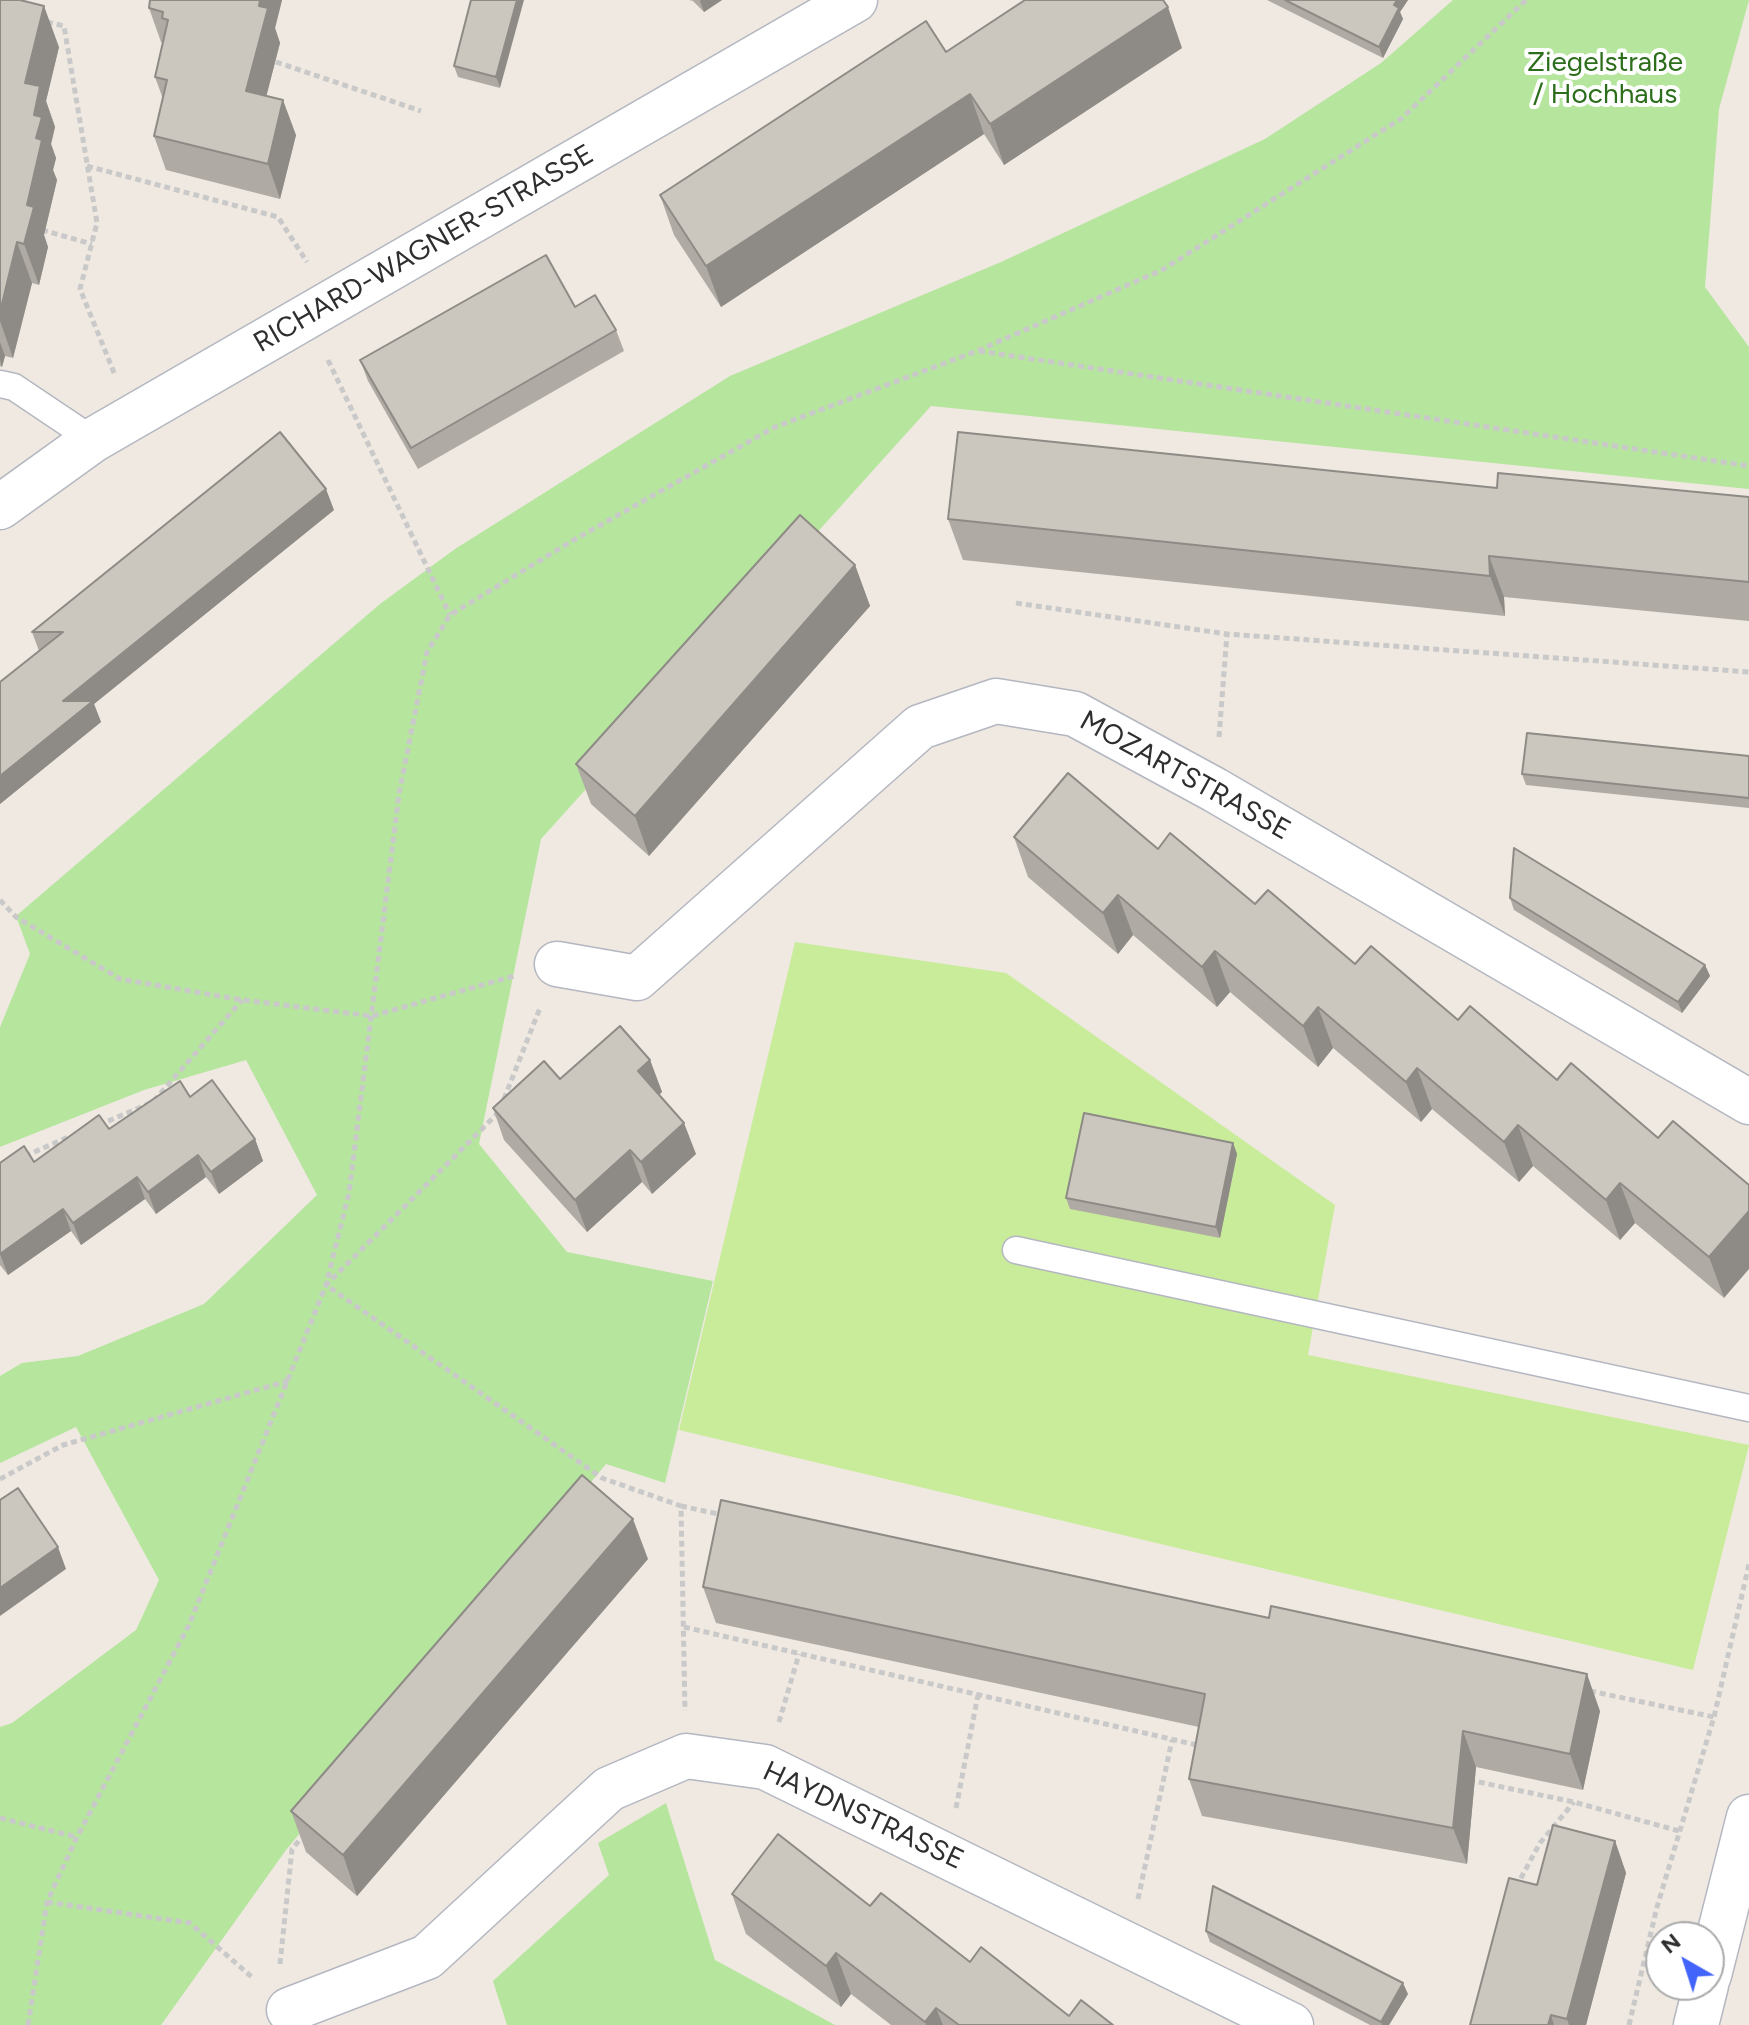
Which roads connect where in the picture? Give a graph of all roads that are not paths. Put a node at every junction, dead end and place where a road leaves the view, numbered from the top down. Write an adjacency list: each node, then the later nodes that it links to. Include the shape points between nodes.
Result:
1 (855, 0): 3 (street, RICHARD-WAGNER-STRASSE)
2 (0, 384): 3 (lane, via 14,387)
3 (93, 440): 4 (street, RICHARD-WAGNER-STRASSE)
4 (0, 507)
5 (557, 964): 6 (street, MOZARTSTRASSE, via 637,978 920,727 996,701 1075,714)
6 (1749, 1102)
7 (1016, 1250): 8 (lane)
8 (1749, 1408)
9 (1749, 1817): 10 (street)
10 (1723, 1921)
11 (1702, 2001): 14 (street)
12 (282, 2004): 13 (street, HAYDNSTRASSE, via 427,1957 609,1789 686,1756 765,1767)
13 (1291, 2025)
14 (1696, 2025)

